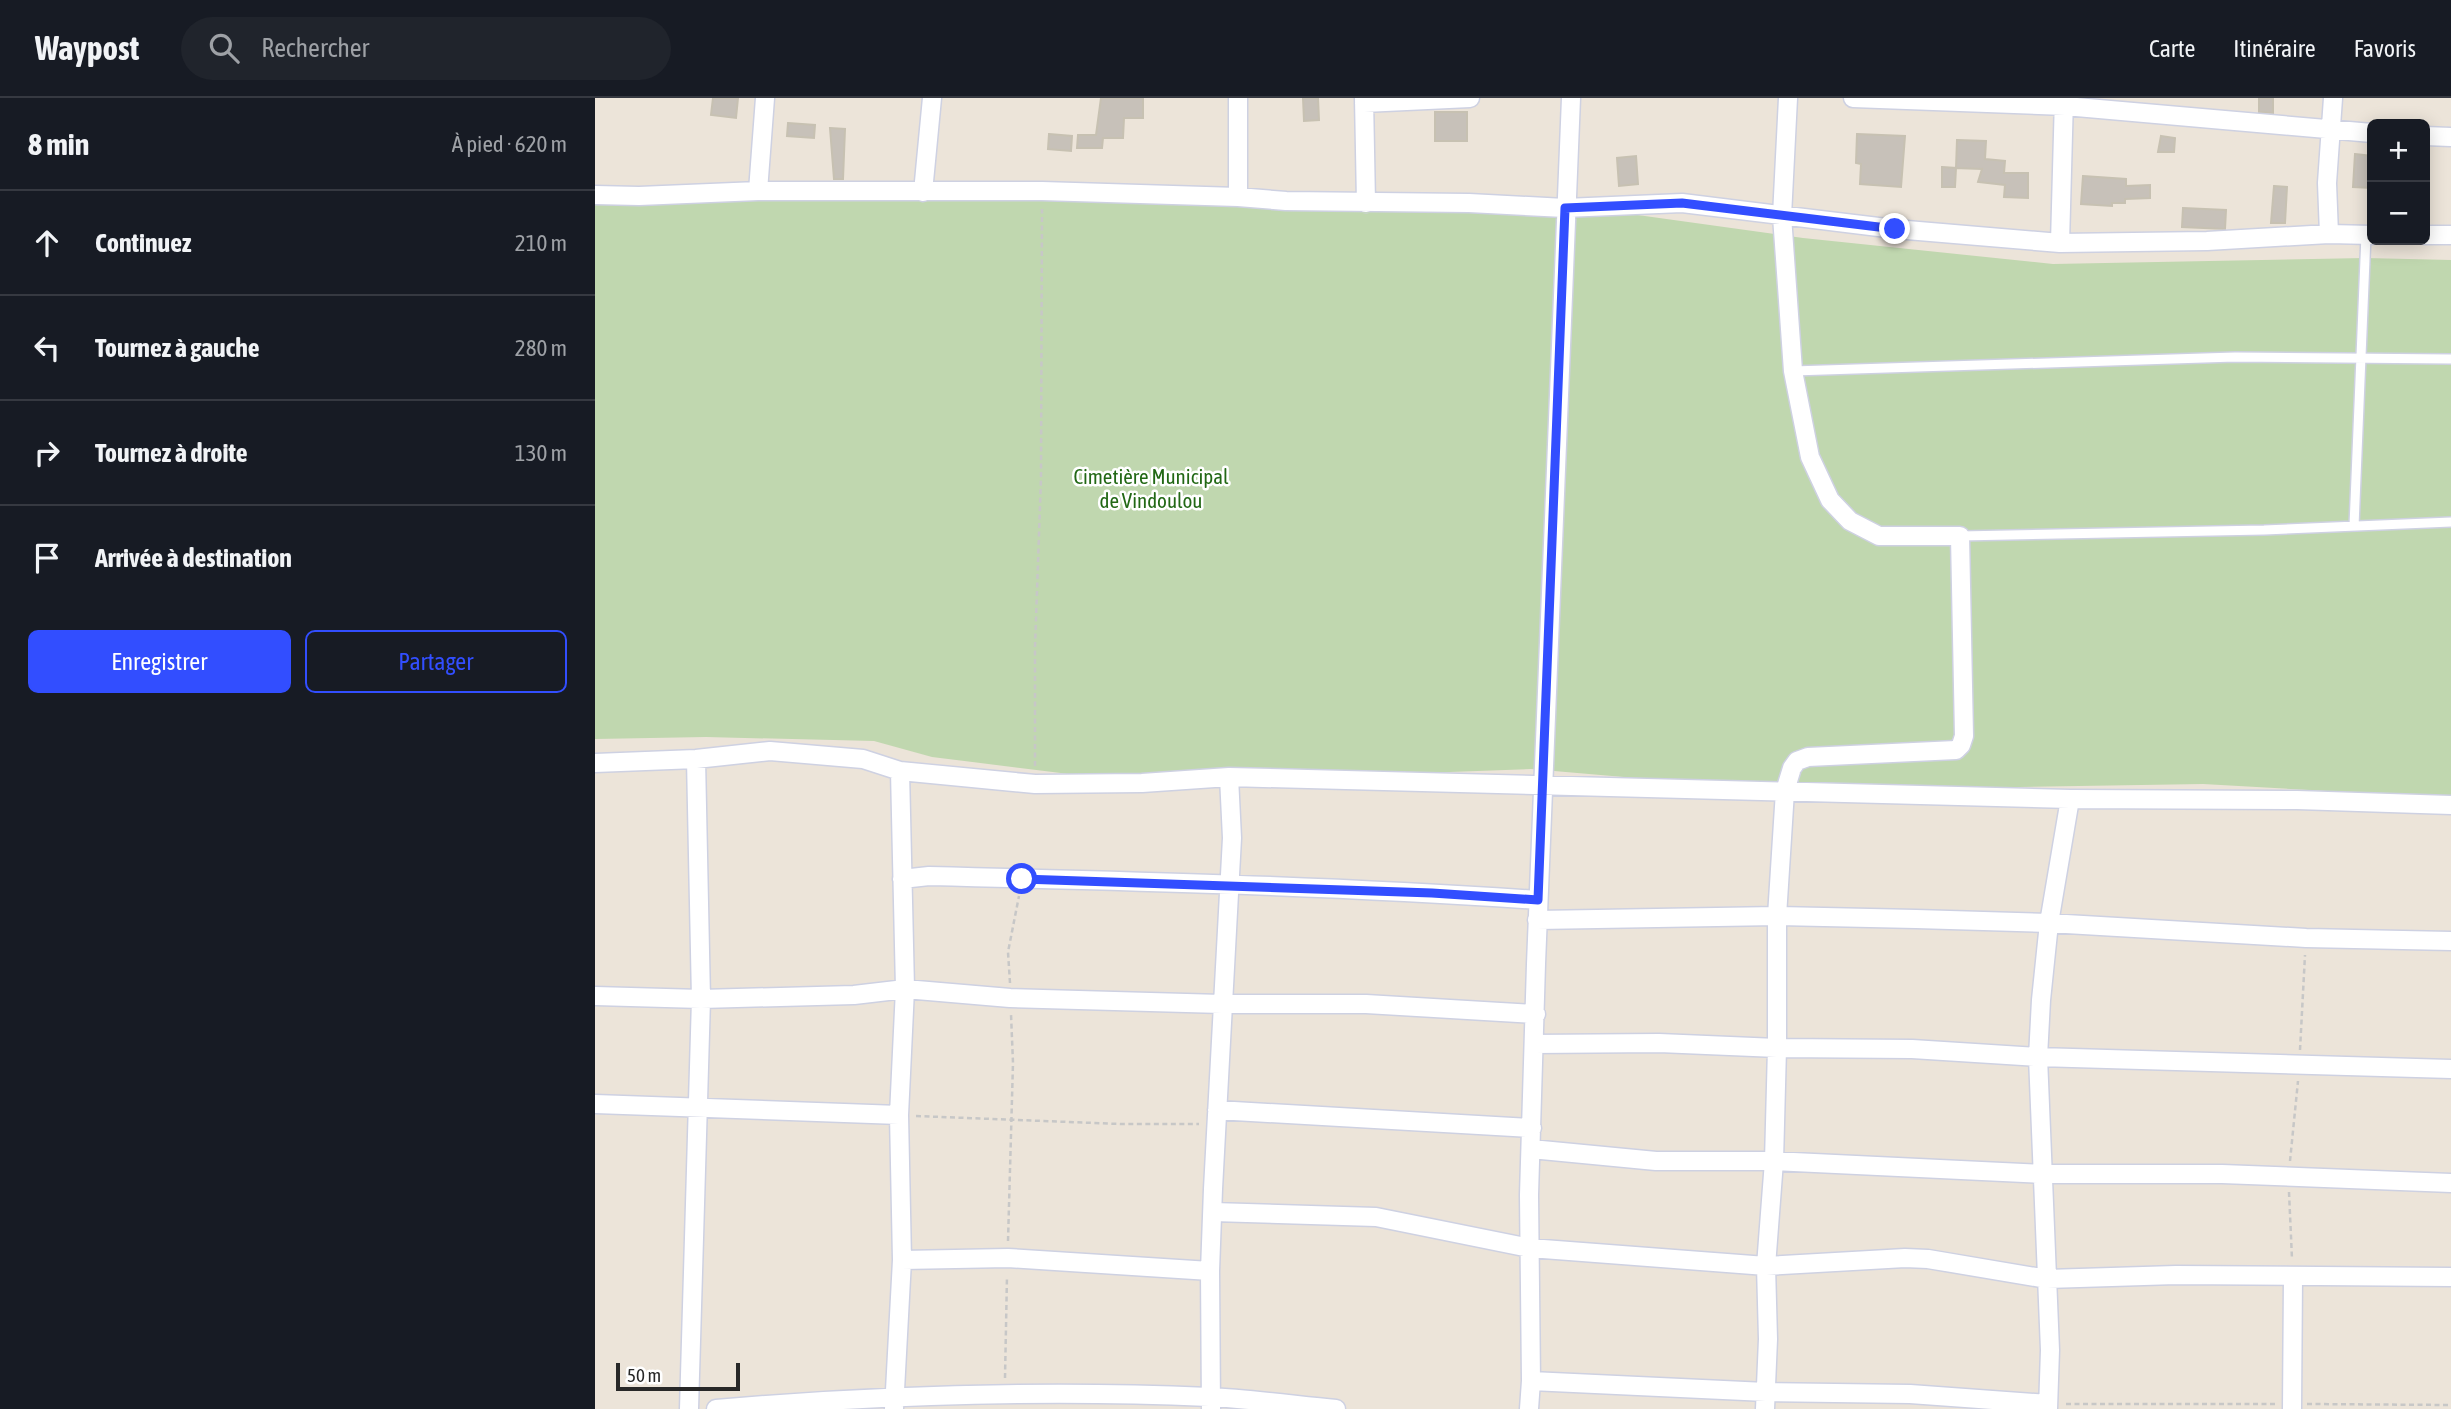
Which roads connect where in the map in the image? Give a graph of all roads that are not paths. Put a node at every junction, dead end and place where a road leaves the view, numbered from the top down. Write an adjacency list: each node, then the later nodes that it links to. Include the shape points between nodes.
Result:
1 (765, 98): 15 (street)
2 (932, 98): 16 (street)
3 (1238, 98): 18 (street)
4 (1470, 98): 9 (street)
5 (1571, 98): 20 (street)
6 (1788, 98): 21 (street)
7 (1853, 98): 10 (street)
8 (2333, 98): 11 (street)
9 (1364, 101): 19 (street)
10 (2065, 102): 11 (street); 26 (street)
11 (2330, 131): 12 (street); 22 (street)
12 (2367, 133)
13 (2430, 136): 14 (street)
14 (2451, 137)
15 (758, 191): 16 (street); 17 (street)
16 (923, 192): 18 (street)
17 (595, 195)
18 (1238, 197): 19 (street)
19 (1366, 203): 20 (street)
20 (1565, 208): 21 (street, via 1682,203); 38 (street)
21 (1782, 216): 26 (street); 30 (street)
22 (2329, 234): 23 (street); 26 (street)
23 (2367, 235)
24 (2430, 235): 25 (street)
25 (2451, 235)
26 (2060, 243)
27 (2368, 245): 28 (lane)
28 (2359, 358): 29 (lane); 30 (lane, via 2235,357); 32 (lane)
29 (2451, 359)
30 (1793, 372): 33 (street, via 1810,457 1830,500 1850,522 1879,536)
31 (2451, 522): 32 (lane)
32 (2354, 526): 33 (lane)
33 (1960, 536): 39 (street, via 1961,745 1956,750 1808,757 1792,768)
34 (696, 759): 35 (street); 36 (street, via 770,751 863,759); 51 (street)
35 (595, 763)
36 (900, 771): 37 (street, via 1035,783); 42 (street)
37 (1229, 777): 38 (street); 43 (street)
38 (1544, 786): 39 (street); 44 (street)
39 (1785, 791): 40 (street); 45 (street)
40 (2070, 799): 41 (street); 47 (street)
41 (2451, 805)
42 (902, 878): 43 (street); 49 (street)
43 (1229, 886): 44 (street); 52 (street)
44 (1538, 900): 46 (street)
45 (1777, 916): 46 (street); 47 (street); 55 (street)
46 (1537, 920): 53 (street)
47 (2049, 923): 48 (street); 56 (street)
48 (2451, 941)
49 (905, 989): 51 (street); 52 (street, via 1010,998); 60 (street)
50 (595, 996): 51 (street)
51 (701, 999): 59 (street)
52 (1221, 1004): 53 (street, via 1366,1004); 61 (street)
53 (1536, 1014): 54 (street)
54 (1534, 1044): 55 (street); 62 (street)
55 (1777, 1048): 56 (street, via 1912,1049); 64 (street)
56 (2038, 1057): 57 (street); 65 (street)
57 (2451, 1069)
58 (595, 1104): 59 (street)
59 (697, 1108): 60 (street); 81 (street)
60 (899, 1115): 69 (street)
61 (1217, 1117): 62 (street); 67 (street)
62 (1532, 1128): 63 (street)
63 (1531, 1149): 64 (street, via 1656,1161); 68 (street)
64 (1774, 1161): 65 (street); 70 (street)
65 (2043, 1174): 66 (street); 74 (street)
66 (2451, 1184)
67 (1213, 1212): 68 (street, via 1376,1217); 71 (street)
68 (1530, 1248): 70 (street); 75 (street)
69 (902, 1260): 71 (street, via 1008,1258); 78 (street)
70 (1766, 1266): 74 (street, via 1917,1259); 76 (street)
71 (1210, 1271): 77 (street)
72 (2293, 1277): 73 (street); 74 (street); 80 (street)
73 (2451, 1277)
74 (2047, 1279): 79 (street)
75 (1531, 1381): 76 (street); 84 (street)
76 (1766, 1400): 79 (street, via 1910,1394)
77 (1211, 1403): 78 (street, via 1109,1394 1005,1395); 83 (street)
78 (894, 1404): 82 (street, via 787,1403)
79 (2048, 1407)
80 (2293, 1407)
81 (689, 1409)
82 (716, 1409)
83 (1336, 1409)
84 (1529, 1409)

